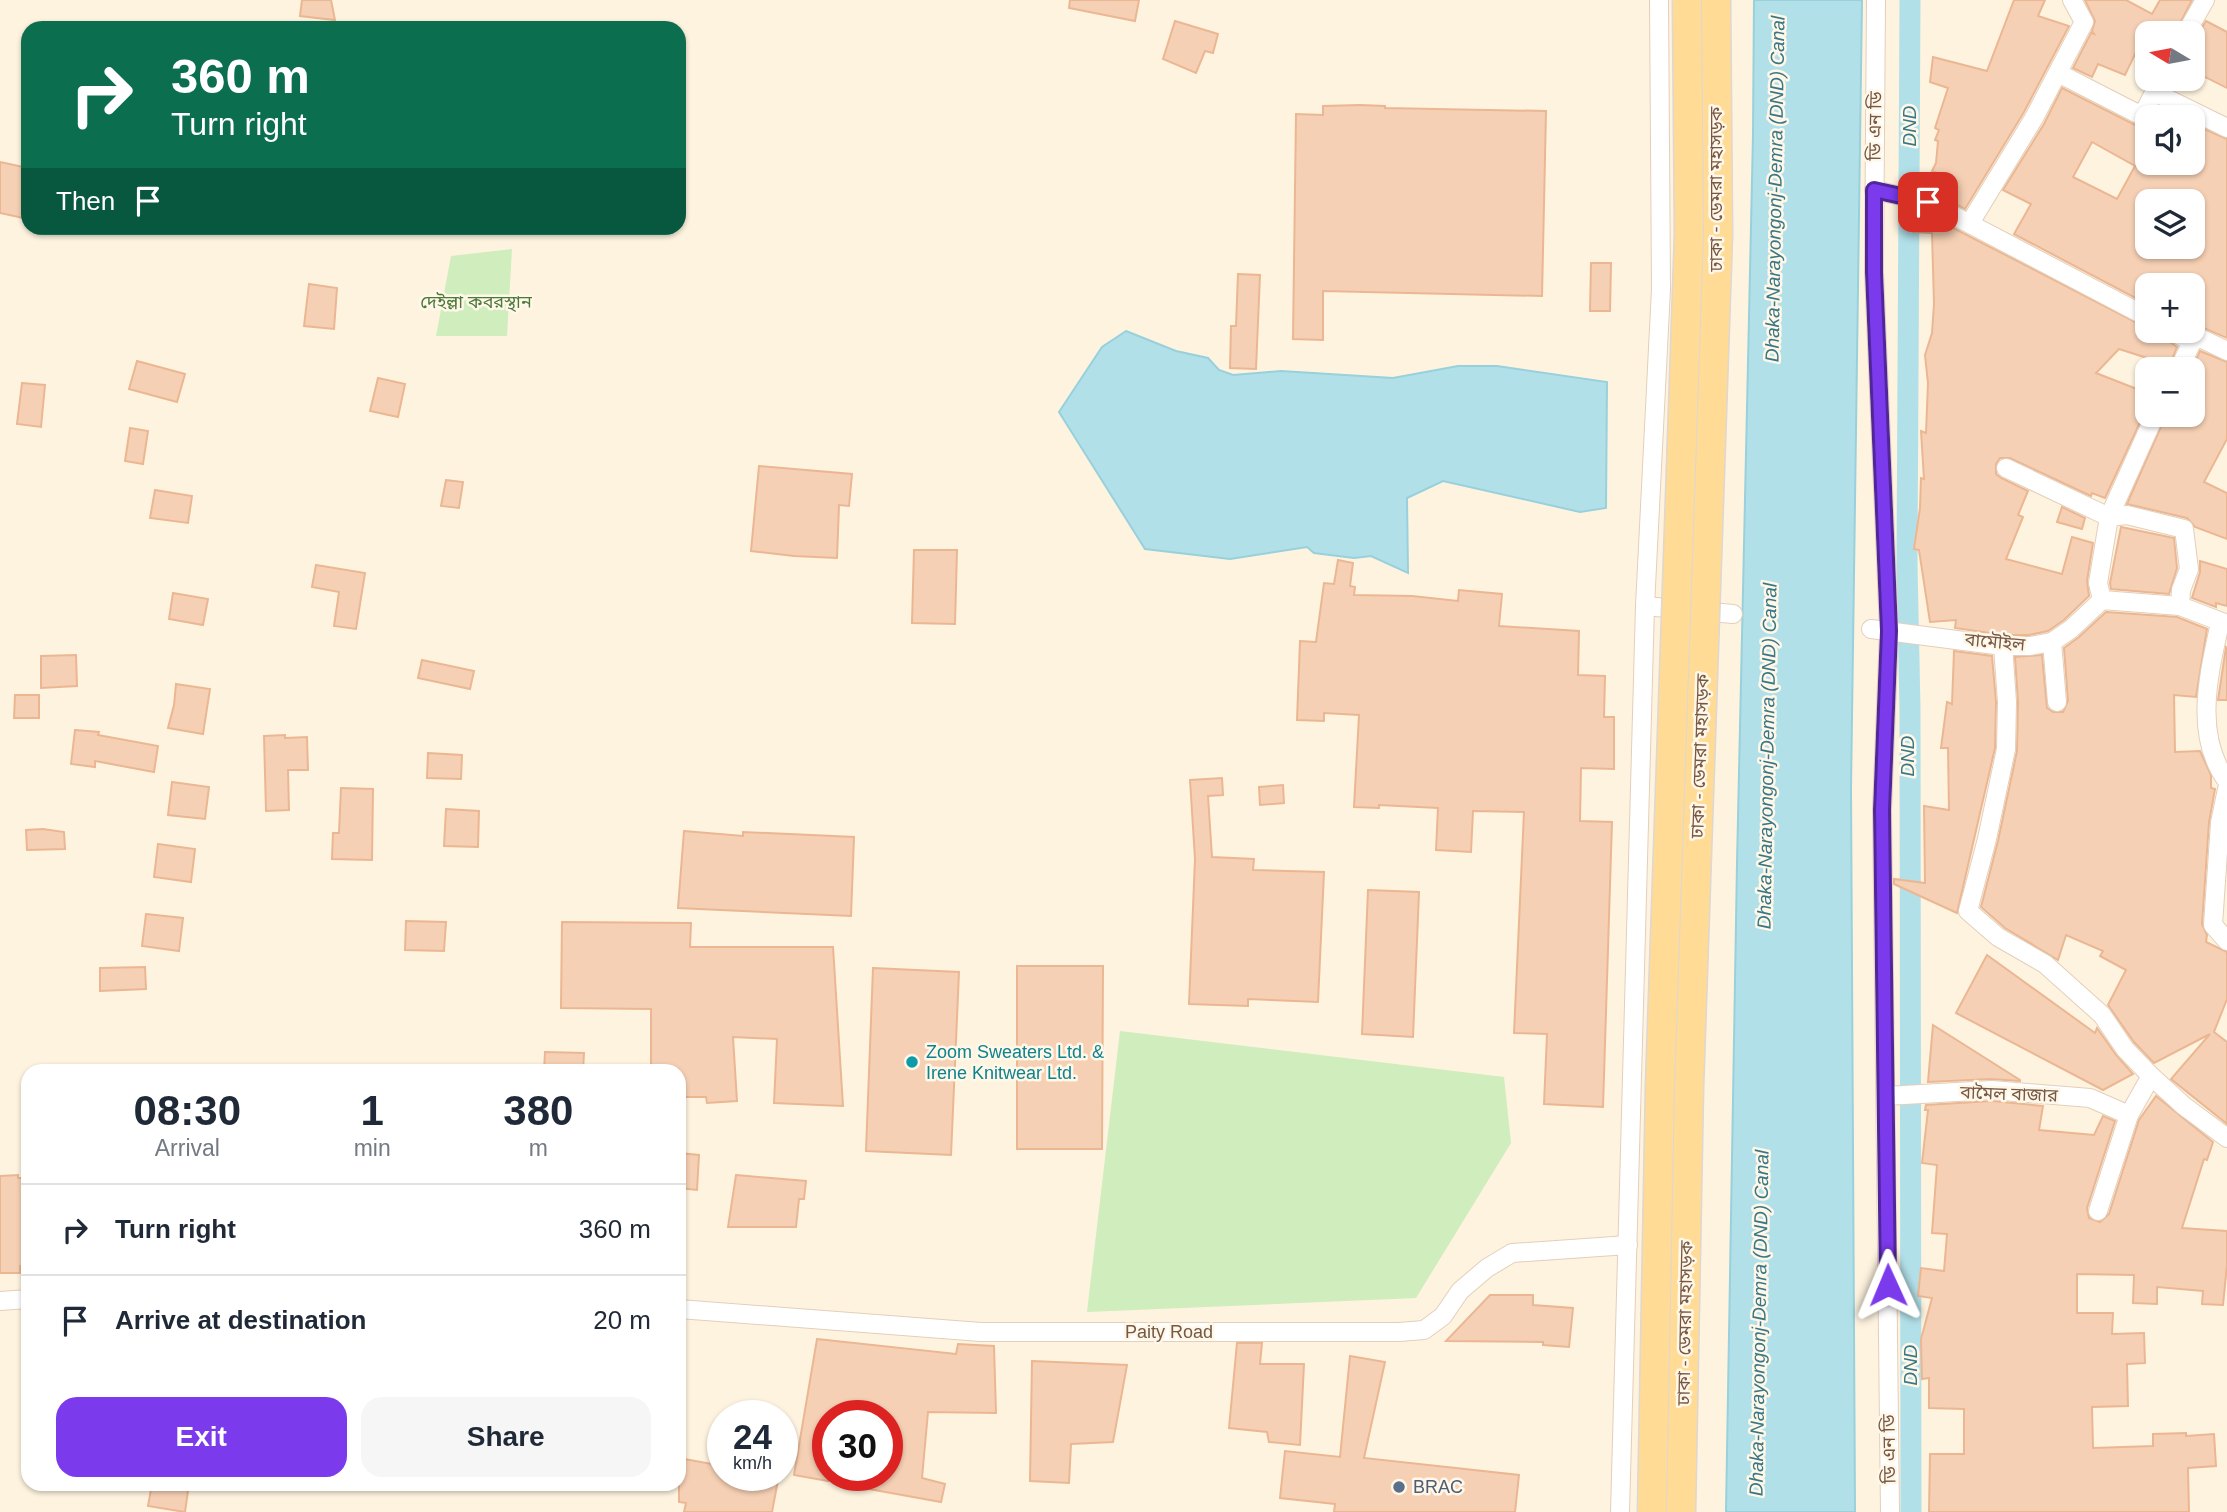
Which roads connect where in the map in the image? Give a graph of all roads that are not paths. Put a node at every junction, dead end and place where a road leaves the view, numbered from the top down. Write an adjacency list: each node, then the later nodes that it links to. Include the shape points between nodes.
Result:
1 (1659, 0): 21 (street, via 1661,289)
2 (1687, 0): 44 (main road, ঢাকা - ডেমরা মহাসড়ক, bridge, via 1689,234 1660,1086)
3 (1716, 0): 45 (main road, ঢাকা - ডেমরা মহাসড়ক, bridge, via 1718,234 1689,1087)
4 (1876, 0): 12 (street, ডি এন ডি)
5 (2072, 0): 8 (street, via 2084,22)
6 (2205, 0): 7 (street)
7 (2193, 21)
8 (2058, 73): 9 (street, via 2142,116); 13 (street)
9 (2155, 91)
10 (2168, 91): 11 (street)
11 (2227, 128)
12 (1874, 190): 13 (street, via 1923,200); 26 (street, ডি এন ডি)
13 (1970, 223): 14 (street)
14 (2135, 311)
15 (2205, 340): 16 (street)
16 (2227, 351)
17 (2150, 427): 19 (street)
18 (2006, 468): 19 (street)
19 (2109, 517): 20 (street, via 2098,583); 22 (street, via 2127,514 2184,529 2189,569)
20 (2102, 600): 22 (street); 27 (street)
21 (1645, 606): 23 (street); 39 (street)
22 (2180, 606): 24 (street)
23 (1733, 614)
24 (2223, 624): 30 (street, via 2206,686 2213,756)
25 (1871, 629): 26 (street, বামৌইল)
26 (1889, 631): 28 (street, বামৌইল); 35 (street, ডি এন ডি, via 1882,810)
27 (2052, 642): 28 (street, বামৌইল); 29 (street)
28 (2003, 646): 34 (street, via 2006,749 1968,911 1998,937 2045,964 2102,1015)
29 (2057, 702)
30 (2227, 781)
31 (2227, 789): 32 (street, via 2220,823)
32 (2221, 897): 33 (street, via 2213,925)
33 (2227, 941)
34 (2151, 1076): 36 (street); 37 (street)
35 (1885, 1096): 36 (street, বামৈল বাজার, via 1992,1090 2090,1098); 46 (street, ডি এন ডি)
36 (2129, 1115): 38 (street)
37 (2227, 1138)
38 (2098, 1211)
39 (1629, 1245): 42 (street, Paity Road, via 1512,1253 1487,1268 1424,1330 1399,1332 981,1332); 43 (street)
40 (21, 1300): 41 (street)
41 (0, 1301)
42 (686, 1310)
43 (1620, 1512)
44 (1652, 1512)
45 (1681, 1512)
46 (1890, 1512)

